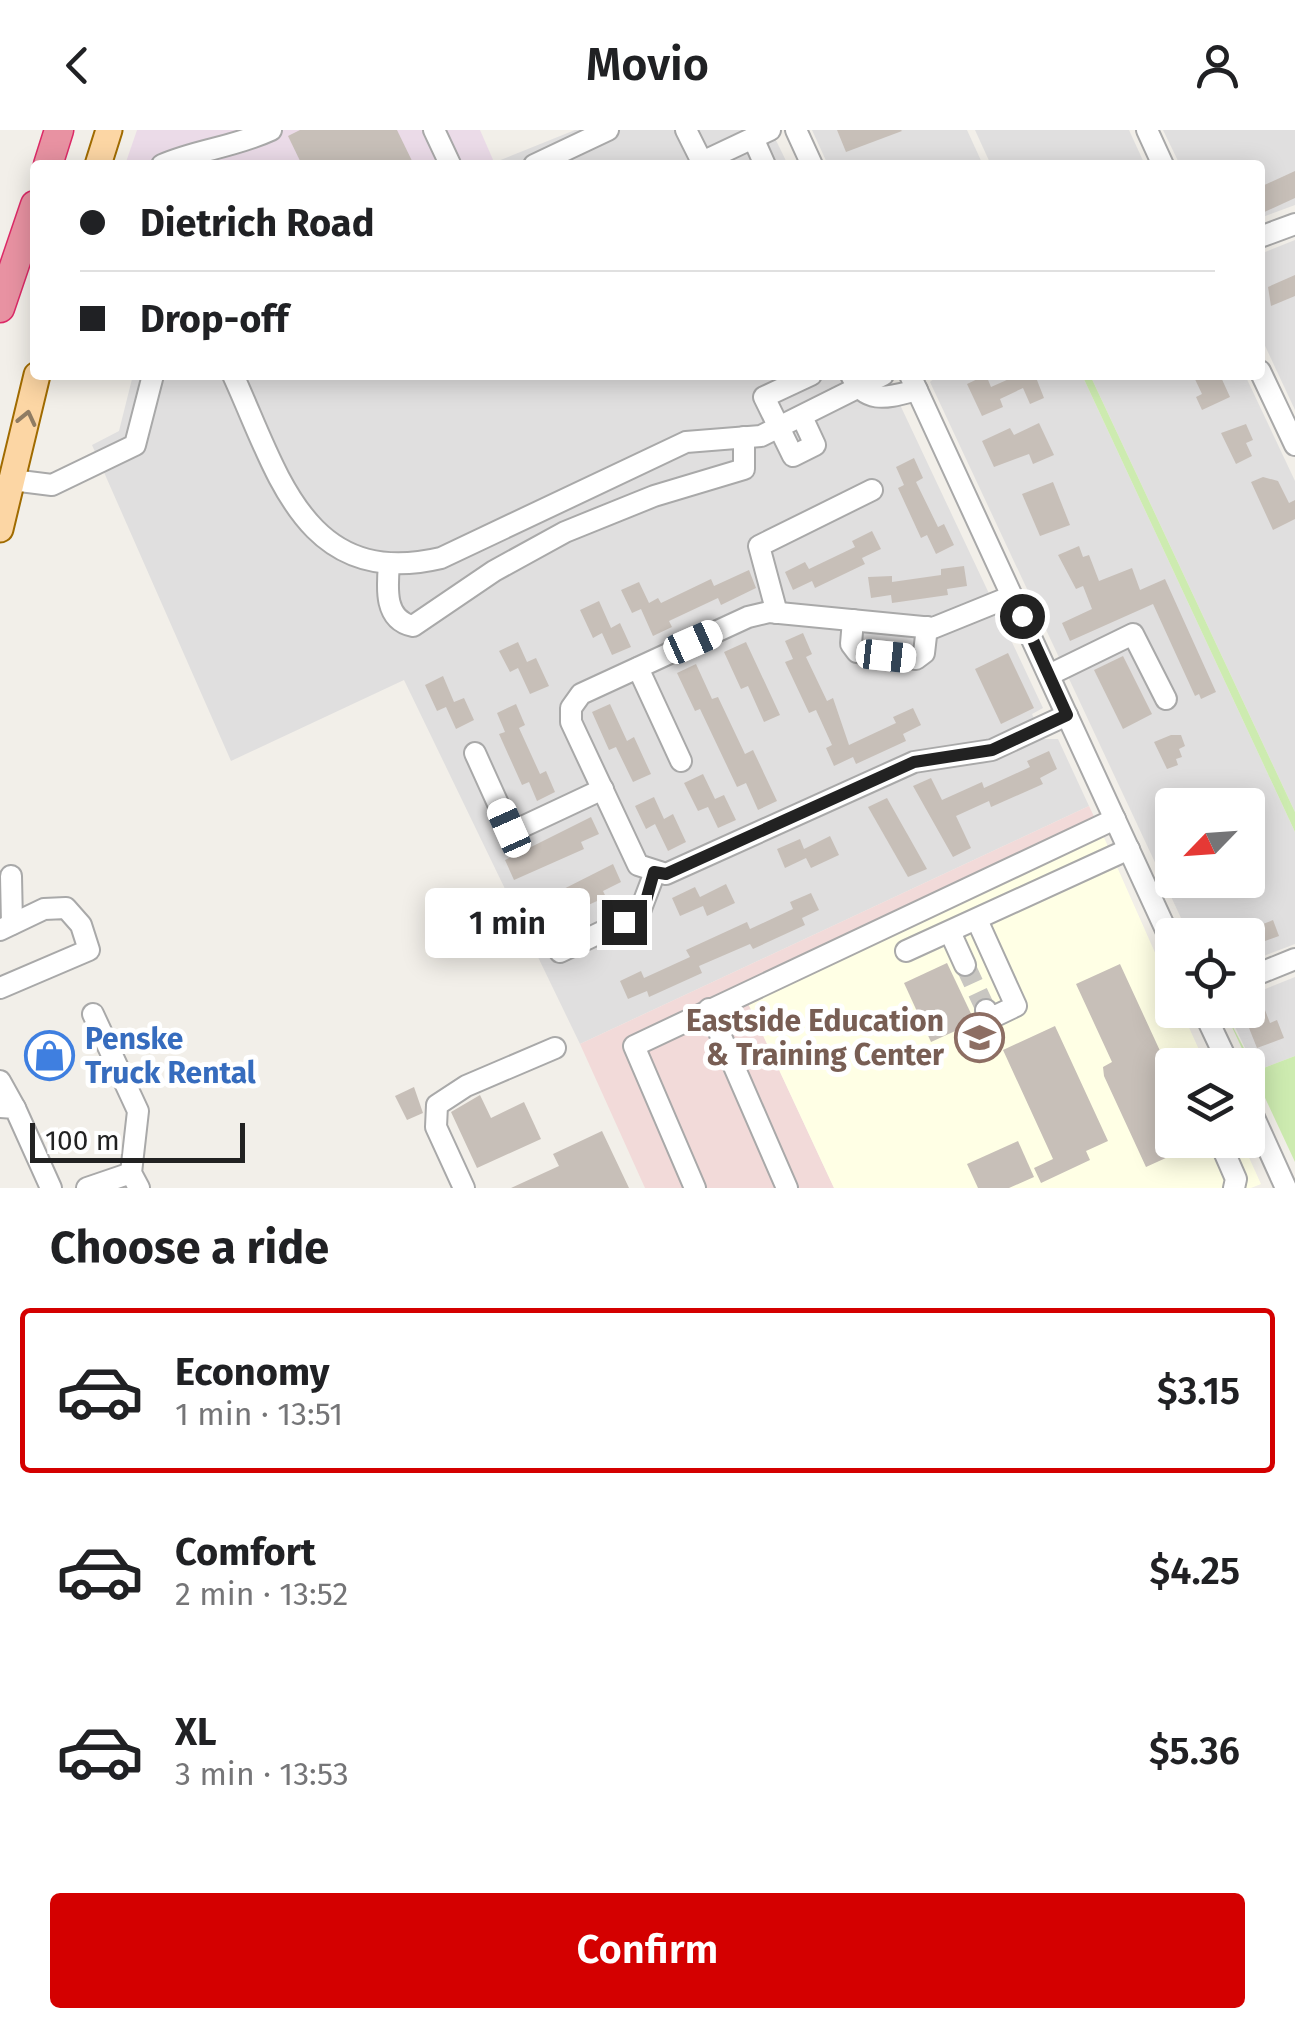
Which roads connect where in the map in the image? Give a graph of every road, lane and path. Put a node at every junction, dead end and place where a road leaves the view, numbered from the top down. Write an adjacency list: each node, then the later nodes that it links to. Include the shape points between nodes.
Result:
1 (60, 130): 10 (highway)
2 (109, 130): 11 (main road)
3 (270, 130): 12 (street, via 229,149)
4 (434, 130): 13 (street)
5 (608, 130): 14 (street)
6 (686, 130): 15 (street)
7 (796, 130): 18 (street)
8 (1147, 130): 19 (street)
9 (762, 134): 16 (street); 17 (street)
10 (50, 160)
11 (100, 160)
12 (173, 160)
13 (448, 160)
14 (545, 160)
15 (701, 160)
16 (706, 160)
17 (765, 160)
18 (810, 160)
19 (1162, 160)
20 (30, 219): 23 (highway)
21 (1295, 224): 22 (street)
22 (1265, 235)
23 (0, 308)
24 (36, 380): 35 (main road, one-way to 24)
25 (152, 380): 35 (street, via 135,445 52,485)
26 (235, 380): 38 (street, via 304,521 344,552)
27 (800, 380): 32 (street, via 764,397)
28 (1264, 380): 34 (street)
29 (855, 382): 30 (street, via 884,398); 31 (street)
30 (914, 382): 39 (street)
31 (802, 417): 32 (street); 32 (street, via 816,446 793,456)
32 (779, 428): 33 (street)
33 (744, 437): 38 (street, via 686,442 441,558); 38 (street, via 744,469 565,532 413,626 392,612)
34 (1295, 446)
35 (12, 480): 37 (main road)
36 (872, 490): 40 (street, via 759,546)
37 (0, 528)
38 (388, 564)
39 (1012, 596): 42 (street); 44 (street)
40 (777, 613): 41 (street); 43 (street, via 748,617)
41 (854, 620): 42 (street); 42 (street, via 856,652 916,659 924,654)
42 (927, 627)
43 (638, 668): 48 (street); 49 (street, via 581,694 571,708)
44 (1049, 675): 45 (street, via 1133,634); 46 (street)
45 (1166, 699)
46 (1067, 715): 50 (street); 52 (street, via 992,750 914,762 666,874)
47 (475, 753): 49 (street, via 509,828)
48 (681, 761)
49 (603, 789): 52 (street, via 638,865)
50 (1115, 819): 51 (street); 64 (street)
51 (1129, 849): 54 (street); 55 (street)
52 (654, 872): 58 (street, via 639,914)
53 (11, 876): 56 (street)
54 (1161, 918)
55 (977, 920): 57 (street); 65 (street, via 1016,1006 989,1019)
56 (6, 927): 63 (street, via 44,908 66,908 90,950)
57 (950, 932): 59 (street); 61 (street)
58 (560, 952)
59 (906, 952)
60 (1295, 959): 62 (street)
61 (965, 964)
62 (1265, 971)
63 (0, 988)
64 (709, 1008): 76 (street, via 634,1046); 77 (street)
65 (986, 1010)
66 (93, 1014): 72 (street, via 138,1111)
67 (556, 1048): 75 (street, via 436,1104 436,1127)
68 (0, 1080): 69 (street)
69 (7, 1108): 73 (street)
70 (1265, 1142): 79 (street)
71 (1226, 1158): 78 (street)
72 (135, 1180): 74 (street)
73 (51, 1188)
74 (88, 1188)
75 (464, 1188)
76 (695, 1188)
77 (787, 1188)
78 (1234, 1188)
79 (1286, 1188)

